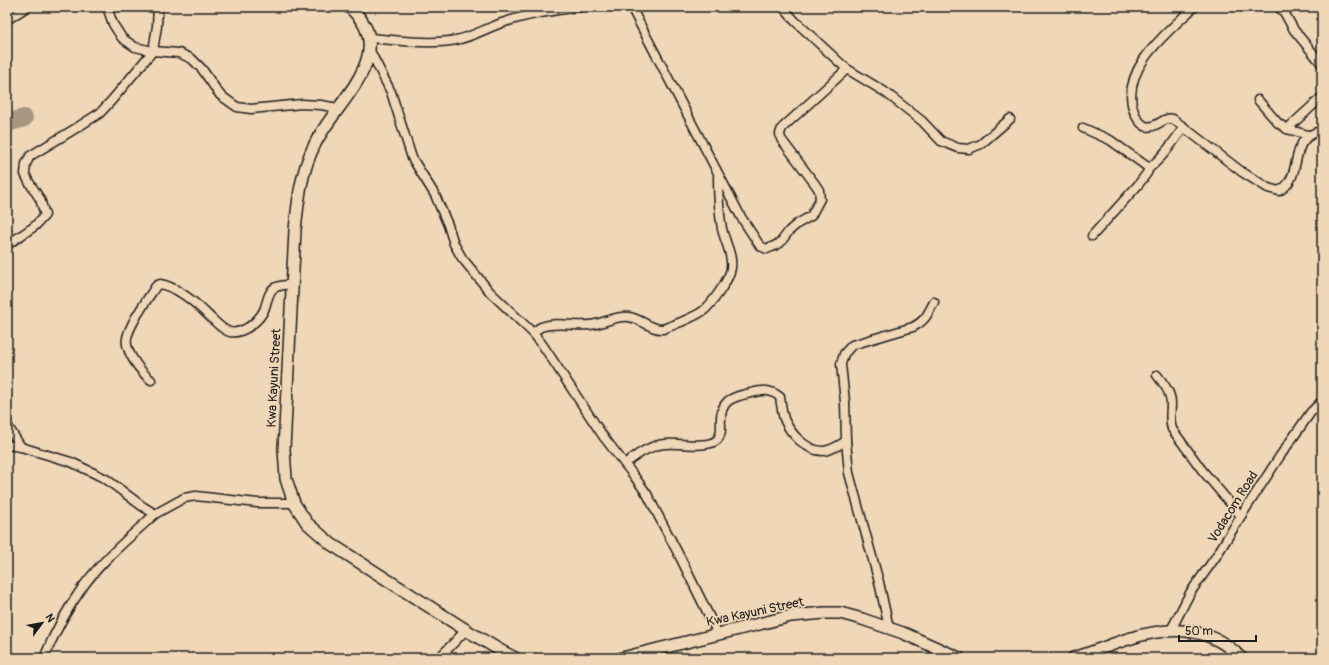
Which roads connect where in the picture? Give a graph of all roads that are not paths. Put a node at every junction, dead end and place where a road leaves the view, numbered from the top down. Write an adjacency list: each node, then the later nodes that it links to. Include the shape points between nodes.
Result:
1 (28, 7): 10 (street)
2 (106, 7): 12 (street, via 122,38 135,46)
3 (158, 7): 12 (street)
4 (349, 7): 11 (street, Kwa Kayuni Street, via 364,24)
5 (580, 7): 11 (street, via 512,20 454,40)
6 (631, 7): 26 (street)
7 (783, 7): 15 (street, via 824,50)
8 (1194, 7): 20 (street, via 1146,55 1132,84 1131,101 1140,123 1151,126 1170,118)
9 (1278, 7): 14 (street)
10 (7, 20)
11 (369, 38): 13 (street, Kwa Kayuni Street)
12 (153, 51): 18 (street, via 179,53 192,59 220,95 236,107 251,109 302,104); 28 (street, via 100,112 30,156 25,174 40,199 45,215 35,226)
13 (370, 51): 18 (street, Kwa Kayuni Street, via 360,78); 31 (street, via 391,92 412,158 435,195 462,258 490,292)
14 (1322, 64)
15 (847, 69): 19 (street, via 904,106 941,141 958,148 969,149 981,144); 26 (street, via 782,128 780,139 815,184 820,199 811,216 797,224 780,243 766,249 760,246)
16 (1322, 97): 22 (street)
17 (1258, 100): 22 (street, via 1278,123)
18 (338, 108): 29 (street, Kwa Kayuni Street, via 315,143 306,166 298,202)
19 (1010, 119)
20 (1184, 127): 24 (street, via 1242,172 1268,188 1279,191 1291,180 1301,146); 25 (street)
21 (1084, 128): 25 (street, via 1110,140)
22 (1287, 129): 24 (street)
23 (1322, 131): 24 (street)
24 (1308, 135)
25 (1149, 168): 27 (street, via 1138,185)
26 (718, 175): 31 (street, via 722,231 732,268 723,287 704,310 658,330 640,320 620,317 591,325 541,327)
27 (1092, 236)
28 (7, 245)
29 (292, 284): 33 (street, via 275,287 263,311 252,324 246,329 230,332 223,329 178,290 167,285 156,286 126,339 135,363); 40 (street, Kwa Kayuni Street, via 284,450 286,480)
30 (934, 302): 36 (street, via 922,322 913,328 857,343 844,354 841,364)
31 (533, 333): 39 (street)
32 (1157, 375): 42 (street, via 1170,396 1172,429)
33 (151, 380)
34 (1322, 401): 42 (street, Vodacom Road, via 1280,456)
35 (7, 425): 38 (street)
36 (846, 441): 39 (street, via 824,451 807,446 788,427 780,397 766,390 729,398 722,410 722,431 717,440 704,445 663,444 636,455); 43 (street, via 849,473)
37 (7, 445): 38 (street)
38 (21, 447): 41 (street, via 71,462 106,479)
39 (625, 464): 46 (street, via 661,519)
40 (294, 503): 41 (street, via 257,503 196,496 184,498); 44 (street, Kwa Kayuni Street, via 307,522 331,544)
41 (155, 514): 47 (street, via 118,548 82,587)
42 (1241, 516): 45 (street, Vodacom Road, via 1190,593)
43 (889, 628): 46 (street, Kwa Kayuni Street, via 840,613 825,613 791,616); 51 (street, Kwa Kayuni Street)
44 (466, 630): 48 (street); 49 (street, Kwa Kayuni Street)
45 (1171, 630): 52 (street, via 1127,639); 53 (street, via 1204,634 1232,649)
46 (718, 634): 50 (street, Kwa Kayuni Street)
47 (44, 658)
48 (439, 658)
49 (515, 658)
50 (622, 658)
51 (959, 658)
52 (1073, 658)
53 (1241, 658)

